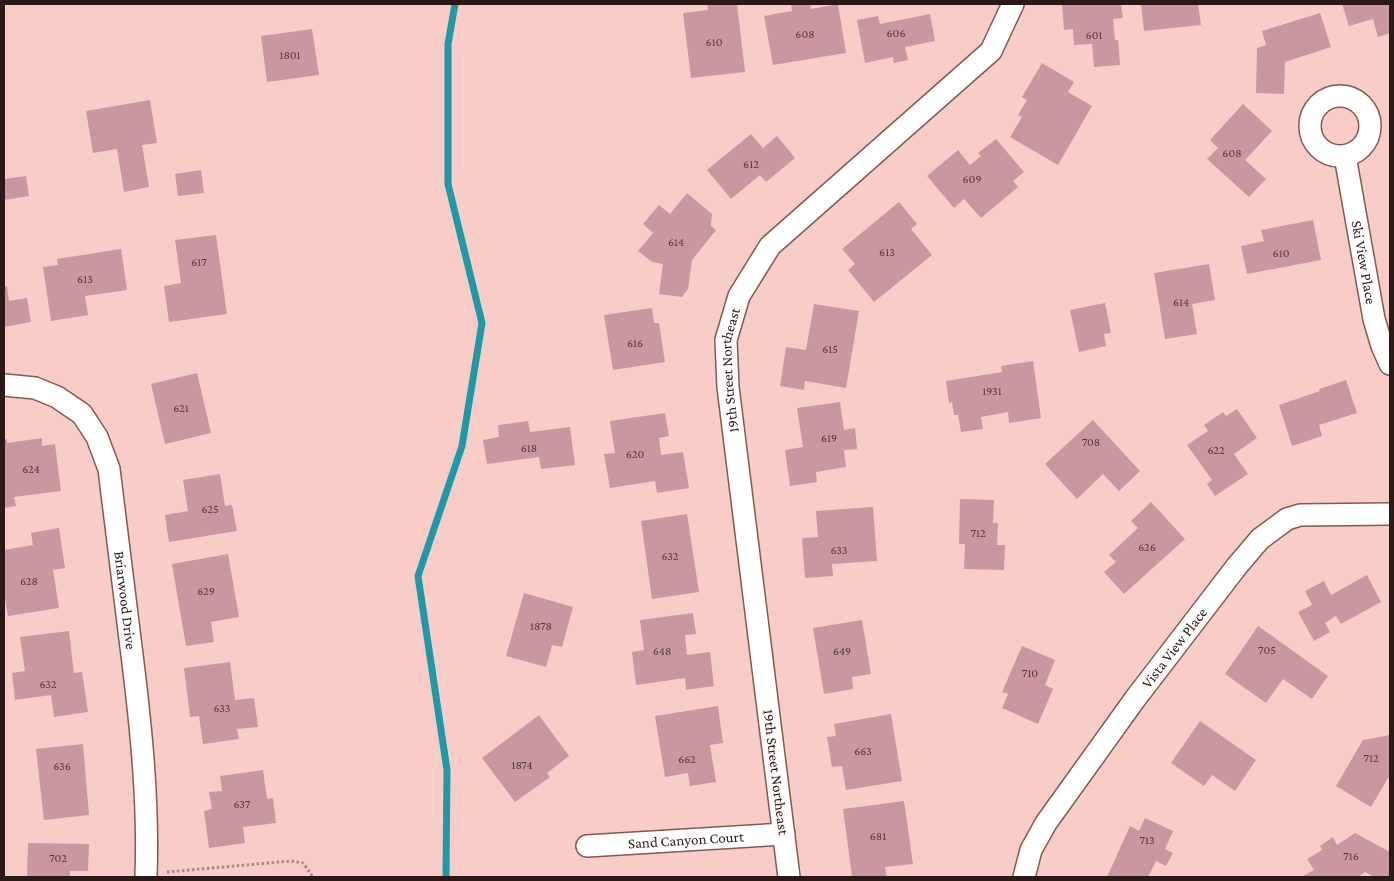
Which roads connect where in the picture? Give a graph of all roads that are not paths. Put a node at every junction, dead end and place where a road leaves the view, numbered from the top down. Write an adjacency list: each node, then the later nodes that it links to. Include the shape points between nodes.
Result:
1 (1013, 4): 6 (street, 19th Street Northeast, via 991,51 770,246 739,296 726,340 729,397)
2 (1345, 156): 3 (street, Ski View Place, via 1374,319)
3 (1390, 364)
4 (4, 385): 8 (street, Briarwood Drive, via 35,388 57,397 82,414 97,438 109,469 138,702 145,786)
5 (1390, 514): 10 (street, Vista View Place, via 1300,516 1286,519 1260,539 1135,700 1046,823 1031,850)
6 (784, 834): 7 (street, Sand Canyon Court); 9 (street, 19th Street Northeast)
7 (587, 846)
8 (146, 875)
9 (789, 877)
10 (1024, 877)

